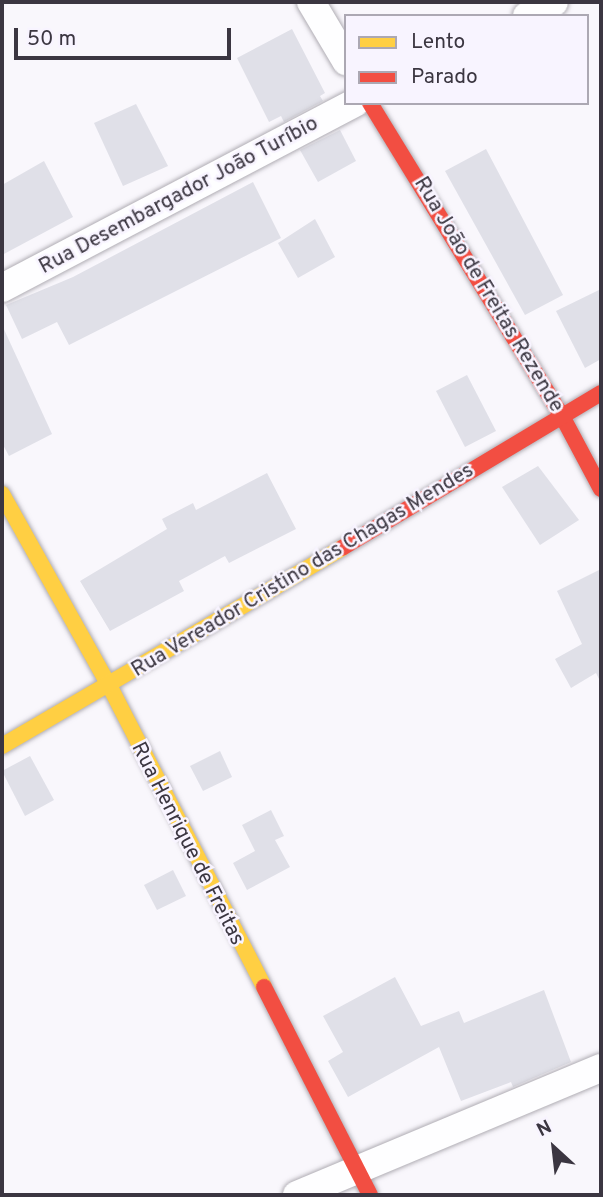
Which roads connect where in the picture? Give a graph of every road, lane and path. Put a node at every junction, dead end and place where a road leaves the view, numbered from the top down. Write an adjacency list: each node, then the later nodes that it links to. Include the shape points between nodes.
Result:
1 (311, 2): 4 (street)
2 (554, 2): 3 (street)
3 (531, 14)
4 (344, 58)
5 (351, 105): 7 (street, Rua Desembargador João Turíbio)
6 (371, 105): 9 (street, Rua João de Freitas Rezende)
7 (2, 288)
8 (601, 393): 9 (street, Rua Vereador Cristino das Chagas Mendes)
9 (562, 416): 10 (street, Rua João de Freitas Rezende); 12 (street, Rua Vereador Cristino das Chagas Mendes)
10 (601, 489)
11 (2, 494): 12 (street, Rua Henrique de Freitas)
12 (110, 687): 13 (street, Rua Vereador Cristino das Chagas Mendes); 15 (street, Rua Henrique de Freitas)
13 (2, 746)
14 (601, 1068): 15 (street)
15 (363, 1184): 16 (street)
16 (297, 1195)

